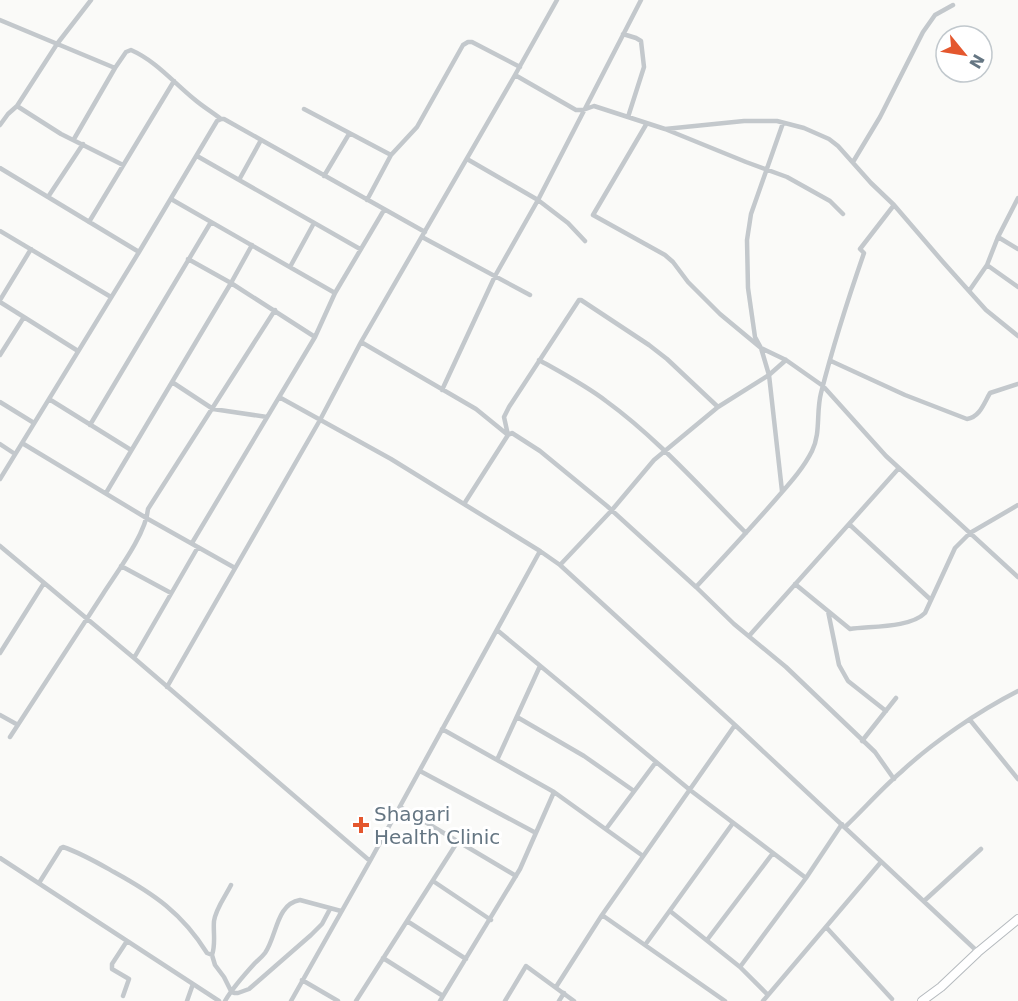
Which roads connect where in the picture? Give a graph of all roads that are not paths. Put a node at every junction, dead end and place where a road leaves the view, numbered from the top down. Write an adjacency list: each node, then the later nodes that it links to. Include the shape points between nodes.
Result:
1 (91, 0): 7 (street)
2 (557, 0): 8 (street)
3 (641, 0): 6 (street)
4 (953, 5): 28 (street, via 935,15 923,32)
5 (0, 21): 7 (street)
6 (623, 34): 14 (street); 15 (street, via 641,41 644,67)
7 (57, 44): 9 (street); 12 (street)
8 (520, 67): 10 (street); 25 (street, via 472,42 463,45 417,127)
9 (115, 68): 11 (street, via 130,50); 22 (street)
10 (515, 75): 14 (street, via 576,110); 27 (street)
11 (174, 81): 16 (street); 29 (street)
12 (17, 106): 19 (street); 22 (street)
13 (304, 109): 21 (street)
14 (585, 109): 15 (street, via 594,106); 38 (street)
15 (628, 117): 17 (street)
16 (221, 119): 23 (street); 26 (street)
17 (647, 123): 20 (street); 70 (street, via 593,215 673,261 720,314)
18 (783, 123): 20 (street, via 744,121); 28 (street, via 829,139); 31 (street)
19 (0, 125)
20 (665, 129): 31 (street)
21 (349, 134): 25 (street); 32 (street)
22 (74, 140): 24 (street)
23 (261, 140): 32 (street); 33 (street)
24 (82, 144): 29 (street); 34 (street)
25 (391, 155): 37 (street)
26 (197, 156): 33 (street); 36 (street)
27 (467, 159): 38 (street); 46 (street)
28 (853, 162): 39 (street)
29 (123, 165): 42 (street)
30 (0, 168): 34 (street)
31 (768, 170): 41 (street, via 822,196); 70 (street, via 751,214 747,240 748,288 755,337)
32 (324, 176): 37 (street)
33 (239, 180): 44 (street)
34 (48, 197): 42 (street)
35 (1018, 198): 47 (street)
36 (171, 199): 43 (street); 53 (street)
37 (367, 200): 40 (street)
38 (538, 200): 48 (street); 57 (street)
39 (894, 205): 60 (street); 75 (street, via 860,249 864,254)
40 (384, 210): 46 (street); 51 (street)
41 (843, 214)
42 (89, 222): 53 (street)
43 (211, 222): 49 (street); 54 (street)
44 (314, 223): 51 (street); 56 (street)
45 (0, 231): 50 (street)
46 (423, 234): 57 (street); 69 (street)
47 (998, 237): 52 (street); 55 (street)
48 (585, 241)
49 (252, 245): 56 (street); 58 (street)
50 (31, 249): 63 (street); 64 (street)
51 (360, 249): 61 (street)
52 (1018, 249)
53 (139, 252): 63 (street)
54 (188, 259): 58 (street); 89 (street)
55 (987, 265): 59 (street); 60 (street)
56 (290, 267): 61 (street)
57 (495, 276): 62 (street); 80 (street)
58 (231, 283): 65 (street); 77 (street)
59 (1018, 287)
60 (969, 291): 67 (street)
61 (335, 293): 68 (street)
62 (530, 295)
63 (111, 297): 71 (street)
64 (0, 301): 66 (street)
65 (275, 310): 68 (street); 85 (street)
66 (24, 317): 71 (street); 72 (street)
67 (1018, 336)
68 (315, 337): 81 (street)
69 (361, 342): 80 (street); 87 (street)
70 (761, 348): 74 (street); 76 (street)
71 (78, 351): 82 (street)
72 (0, 355)
73 (539, 360): 84 (street, via 581,300 667,359); 90 (street, via 504,417); 94 (street, via 605,400)
74 (786, 360): 76 (street); 79 (street)
75 (831, 362): 78 (street, via 968,419 977,416 990,393); 79 (street)
76 (769, 375): 84 (street); 98 (street)
77 (172, 382): 85 (street); 93 (street)
78 (1018, 384)
79 (823, 386): 96 (street); 98 (street, via 813,449)
80 (441, 390): 90 (street, via 476,409)
81 (279, 397): 86 (street); 87 (street)
82 (49, 399): 88 (street); 89 (street)
83 (0, 402): 88 (street)
84 (718, 407): 94 (street)
85 (213, 409): 86 (street); 103 (street, via 148,509)
86 (267, 417): 107 (street)
87 (320, 420): 100 (street); 113 (street)
88 (34, 423): 91 (street)
89 (90, 425): 93 (street)
90 (508, 435): 100 (street); 102 (street, via 512,433 540,451)
91 (22, 443): 95 (street); 99 (street)
92 (0, 444): 95 (street)
93 (130, 450): 99 (street)
94 (664, 451): 102 (street); 105 (street)
95 (15, 454): 97 (street)
96 (899, 468): 104 (street); 106 (street)
97 (0, 479)
98 (782, 491): 105 (street)
99 (106, 493): 103 (street)
100 (464, 504): 110 (street)
101 (1018, 505): 106 (street)
102 (612, 510): 111 (street); 117 (street)
103 (148, 519): 107 (street); 112 (street)
104 (849, 524): 116 (street); 119 (street)
105 (746, 533): 117 (street)
106 (970, 533): 114 (street); 119 (street, via 955,548)
107 (192, 543): 109 (street)
108 (0, 547): 115 (street)
109 (198, 547): 113 (street); 118 (street)
110 (540, 551): 111 (street); 122 (street)
111 (560, 565): 135 (street)
112 (121, 566): 118 (street); 121 (street)
113 (235, 568): 127 (street)
114 (1018, 577)
115 (44, 583): 121 (street); 124 (street)
116 (795, 584): 120 (street); 123 (street)
117 (696, 587): 123 (street)
118 (171, 593): 125 (street)
119 (931, 600): 120 (street, via 920,618 850,629)
120 (828, 611): 130 (street, via 839,665 848,681)
121 (87, 619): 125 (street); 134 (street)
122 (496, 630): 126 (street); 136 (street)
123 (748, 636): 138 (street)
124 (0, 652)
125 (134, 658): 127 (street)
126 (540, 666): 132 (street); 140 (street)
127 (167, 687): 157 (street)
128 (1018, 691): 133 (street)
129 (896, 698): 130 (street)
130 (886, 711): 138 (street)
131 (0, 715): 134 (street)
132 (517, 717): 139 (street); 145 (street, via 584,756)
133 (970, 720): 142 (street); 143 (street)
134 (18, 725): 137 (street)
135 (735, 725): 144 (street); 149 (street)
136 (442, 729): 139 (street); 141 (street)
137 (10, 737)
138 (862, 741): 142 (street)
139 (497, 760): 146 (street)
140 (656, 762): 144 (street); 145 (street)
141 (420, 771): 147 (street); 151 (street)
142 (894, 779): 149 (street)
143 (1018, 779)
144 (690, 789): 148 (street); 155 (street)
145 (633, 791): 150 (street)
146 (554, 792): 150 (street); 151 (street)
147 (400, 807): 152 (street); 157 (street)
148 (733, 823): 154 (street); 167 (street)
149 (844, 825): 158 (street); 160 (street)
150 (606, 829): 155 (street)
151 (536, 833): 159 (street)
152 (458, 841): 159 (street); 161 (street)
153 (981, 849): 164 (street)
154 (773, 854): 160 (street); 173 (street)
155 (643, 856): 168 (street)
156 (0, 858): 162 (street)
157 (370, 861): 166 (street)
158 (881, 862): 164 (street); 172 (street)
159 (516, 876): 169 (street)
160 (806, 878): 180 (street)
161 (432, 881): 169 (street); 171 (street)
162 (39, 883): 174 (street); 177 (street, via 61,848 65,848 152,894 181,918 207,954)
163 (231, 885): 177 (street, via 214,921)
164 (924, 902): 176 (street)
165 (330, 909): 166 (street); 184 (street, via 312,936 249,989); 184 (street, via 300,900 288,905 266,952)
166 (341, 911): 181 (street)
167 (670, 911): 173 (street); 175 (street)
168 (602, 915): 175 (street); 183 (street)
169 (490, 920): 179 (street)
170 (1018, 920): 176 (main road)
171 (406, 921): 178 (street); 179 (street)
172 (826, 927): 186 (street); 189 (street)
173 (707, 940): 180 (street)
174 (127, 941): 182 (street); 187 (street, via 112,964 112,969 129,979)
175 (645, 945): 199 (street)
176 (978, 952): 201 (main road)
177 (212, 955): 184 (street)
178 (383, 958): 188 (street); 195 (street)
179 (466, 959): 188 (street)
180 (740, 967): 186 (street)
181 (302, 980): 193 (street); 194 (street)
182 (194, 984): 190 (street); 191 (street)
183 (556, 987): 185 (street); 196 (street, via 526,966)
184 (231, 991): 192 (street)
185 (564, 993): 197 (street); 198 (street)
186 (768, 995): 200 (street)
187 (123, 996)
188 (442, 998)
189 (892, 999)
190 (187, 1001)
191 (219, 1001)
192 (225, 1001)
193 (291, 1001)
194 (338, 1001)
195 (356, 1001)
196 (505, 1001)
197 (559, 1001)
198 (574, 1001)
199 (725, 1001)
200 (763, 1001)
201 (922, 1001)

